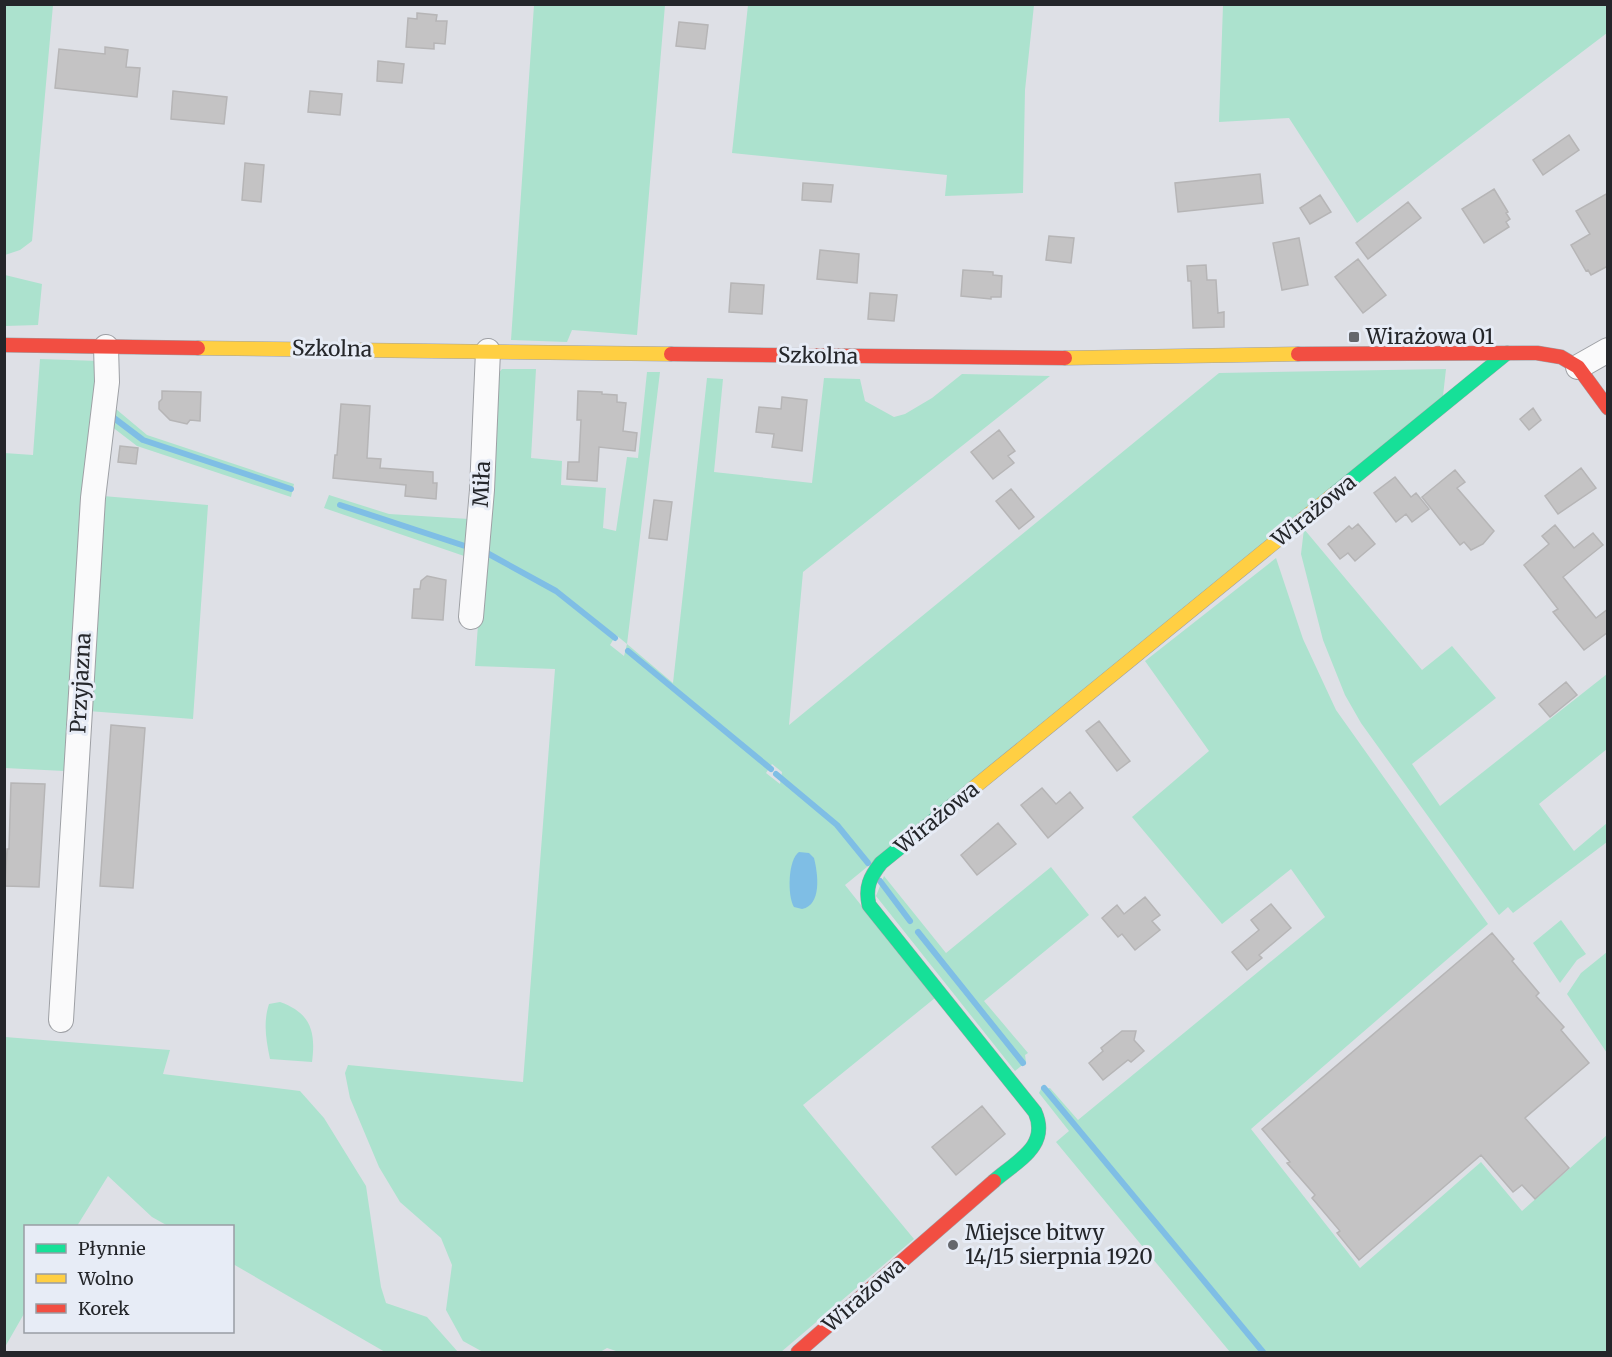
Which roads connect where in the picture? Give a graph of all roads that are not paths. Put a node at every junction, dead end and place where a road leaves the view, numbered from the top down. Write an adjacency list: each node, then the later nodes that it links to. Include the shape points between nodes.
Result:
1 (4, 345): 2 (street, Szkolna)
2 (106, 347): 4 (street, Szkolna); 9 (street, Przyjazna, via 107,382 93,498)
3 (1608, 350): 6 (street)
4 (488, 351): 5 (street, Szkolna, via 1018,359); 8 (street, Miła)
5 (1507, 353): 6 (street, Szkolna, via 1561,357); 10 (street, Wirażowa, via 881,863 867,881 869,905 1033,1107 1041,1131 1036,1145)
6 (1578, 367): 7 (street)
7 (1608, 408)
8 (471, 617)
9 (61, 1020)
10 (798, 1353)

